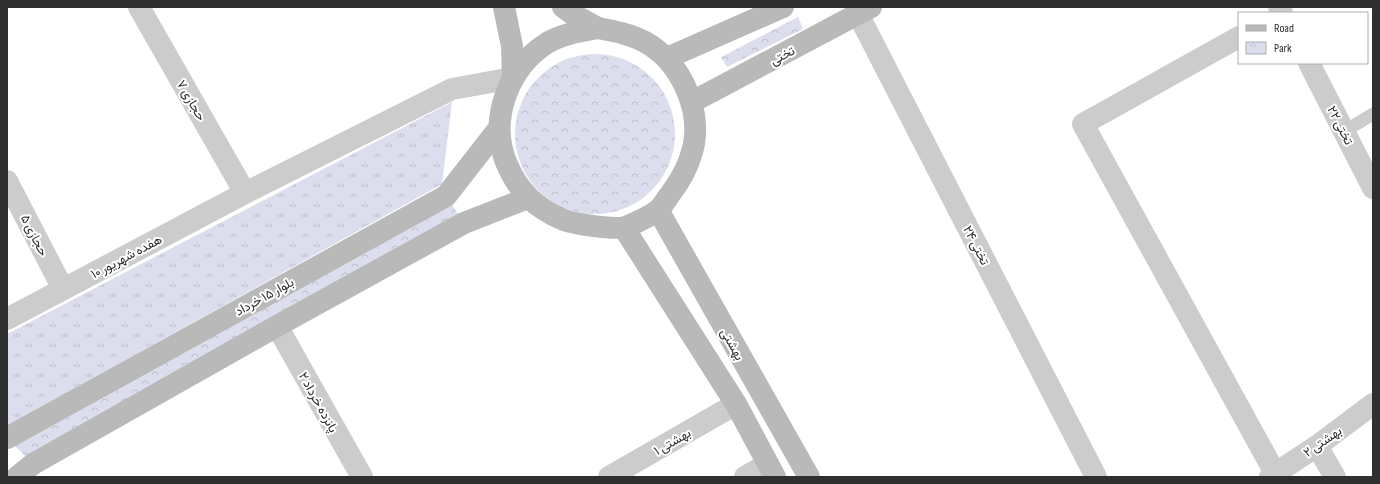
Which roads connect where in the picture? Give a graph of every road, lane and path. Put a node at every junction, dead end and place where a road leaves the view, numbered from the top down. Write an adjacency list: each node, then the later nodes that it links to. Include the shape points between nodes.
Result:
1 (139, 7): 17 (street, حجازی ۷)
2 (504, 7): 10 (main road, via 512,46)
3 (563, 7): 6 (main road)
4 (783, 7): 8 (main road)
5 (861, 9): 11 (main road, تختی); 35 (street, تختی ۲۴)
6 (598, 28): 8 (main road, via 623,33 646,42); 10 (main road, via 572,33 548,43 528,58)
7 (1238, 38): 30 (street, via 1083,124)
8 (667, 58): 11 (main road, via 682,78)
9 (1309, 64): 14 (street, تختی ۲۲)
10 (513, 78): 13 (main road, via 503,102); 17 (street, هفده شهریور ۱۰, via 452,89)
11 (692, 102): 19 (main road, via 695,128 692,153 682,177)
12 (1373, 114): 14 (lane)
13 (499, 128): 18 (main road, via 503,154 512,177); 26 (main road, بلوار ۱۵ خرداد, via 446,196)
14 (1345, 131): 16 (street, تختی ۲۲)
15 (7, 181): 21 (street, حجازی ۵)
16 (1373, 188)
17 (245, 193): 21 (street, هفده شهریور ۱۰)
18 (528, 198): 20 (main road, via 548,213 572,223); 23 (main road, via 464,223)
19 (658, 210): 20 (main road); 34 (main road, بهشتی)
20 (624, 228): 24 (main road)
21 (63, 289): 22 (street, هفده شهریور ۱۰)
22 (7, 319)
23 (277, 326): 29 (main road); 31 (street, پانزده خرداد ۲)
24 (736, 404): 28 (main road); 32 (street, بهشتی ۱)
25 (1373, 404): 27 (street, بهشتی ۲)
26 (7, 438)
27 (1317, 446): 30 (street, بهشتی ۲); 36 (street)
28 (771, 470): 33 (street)
29 (30, 473)
30 (1273, 475)
31 (362, 477)
32 (609, 477)
33 (745, 477)
34 (809, 477)
35 (1096, 477)
36 (1335, 477)

